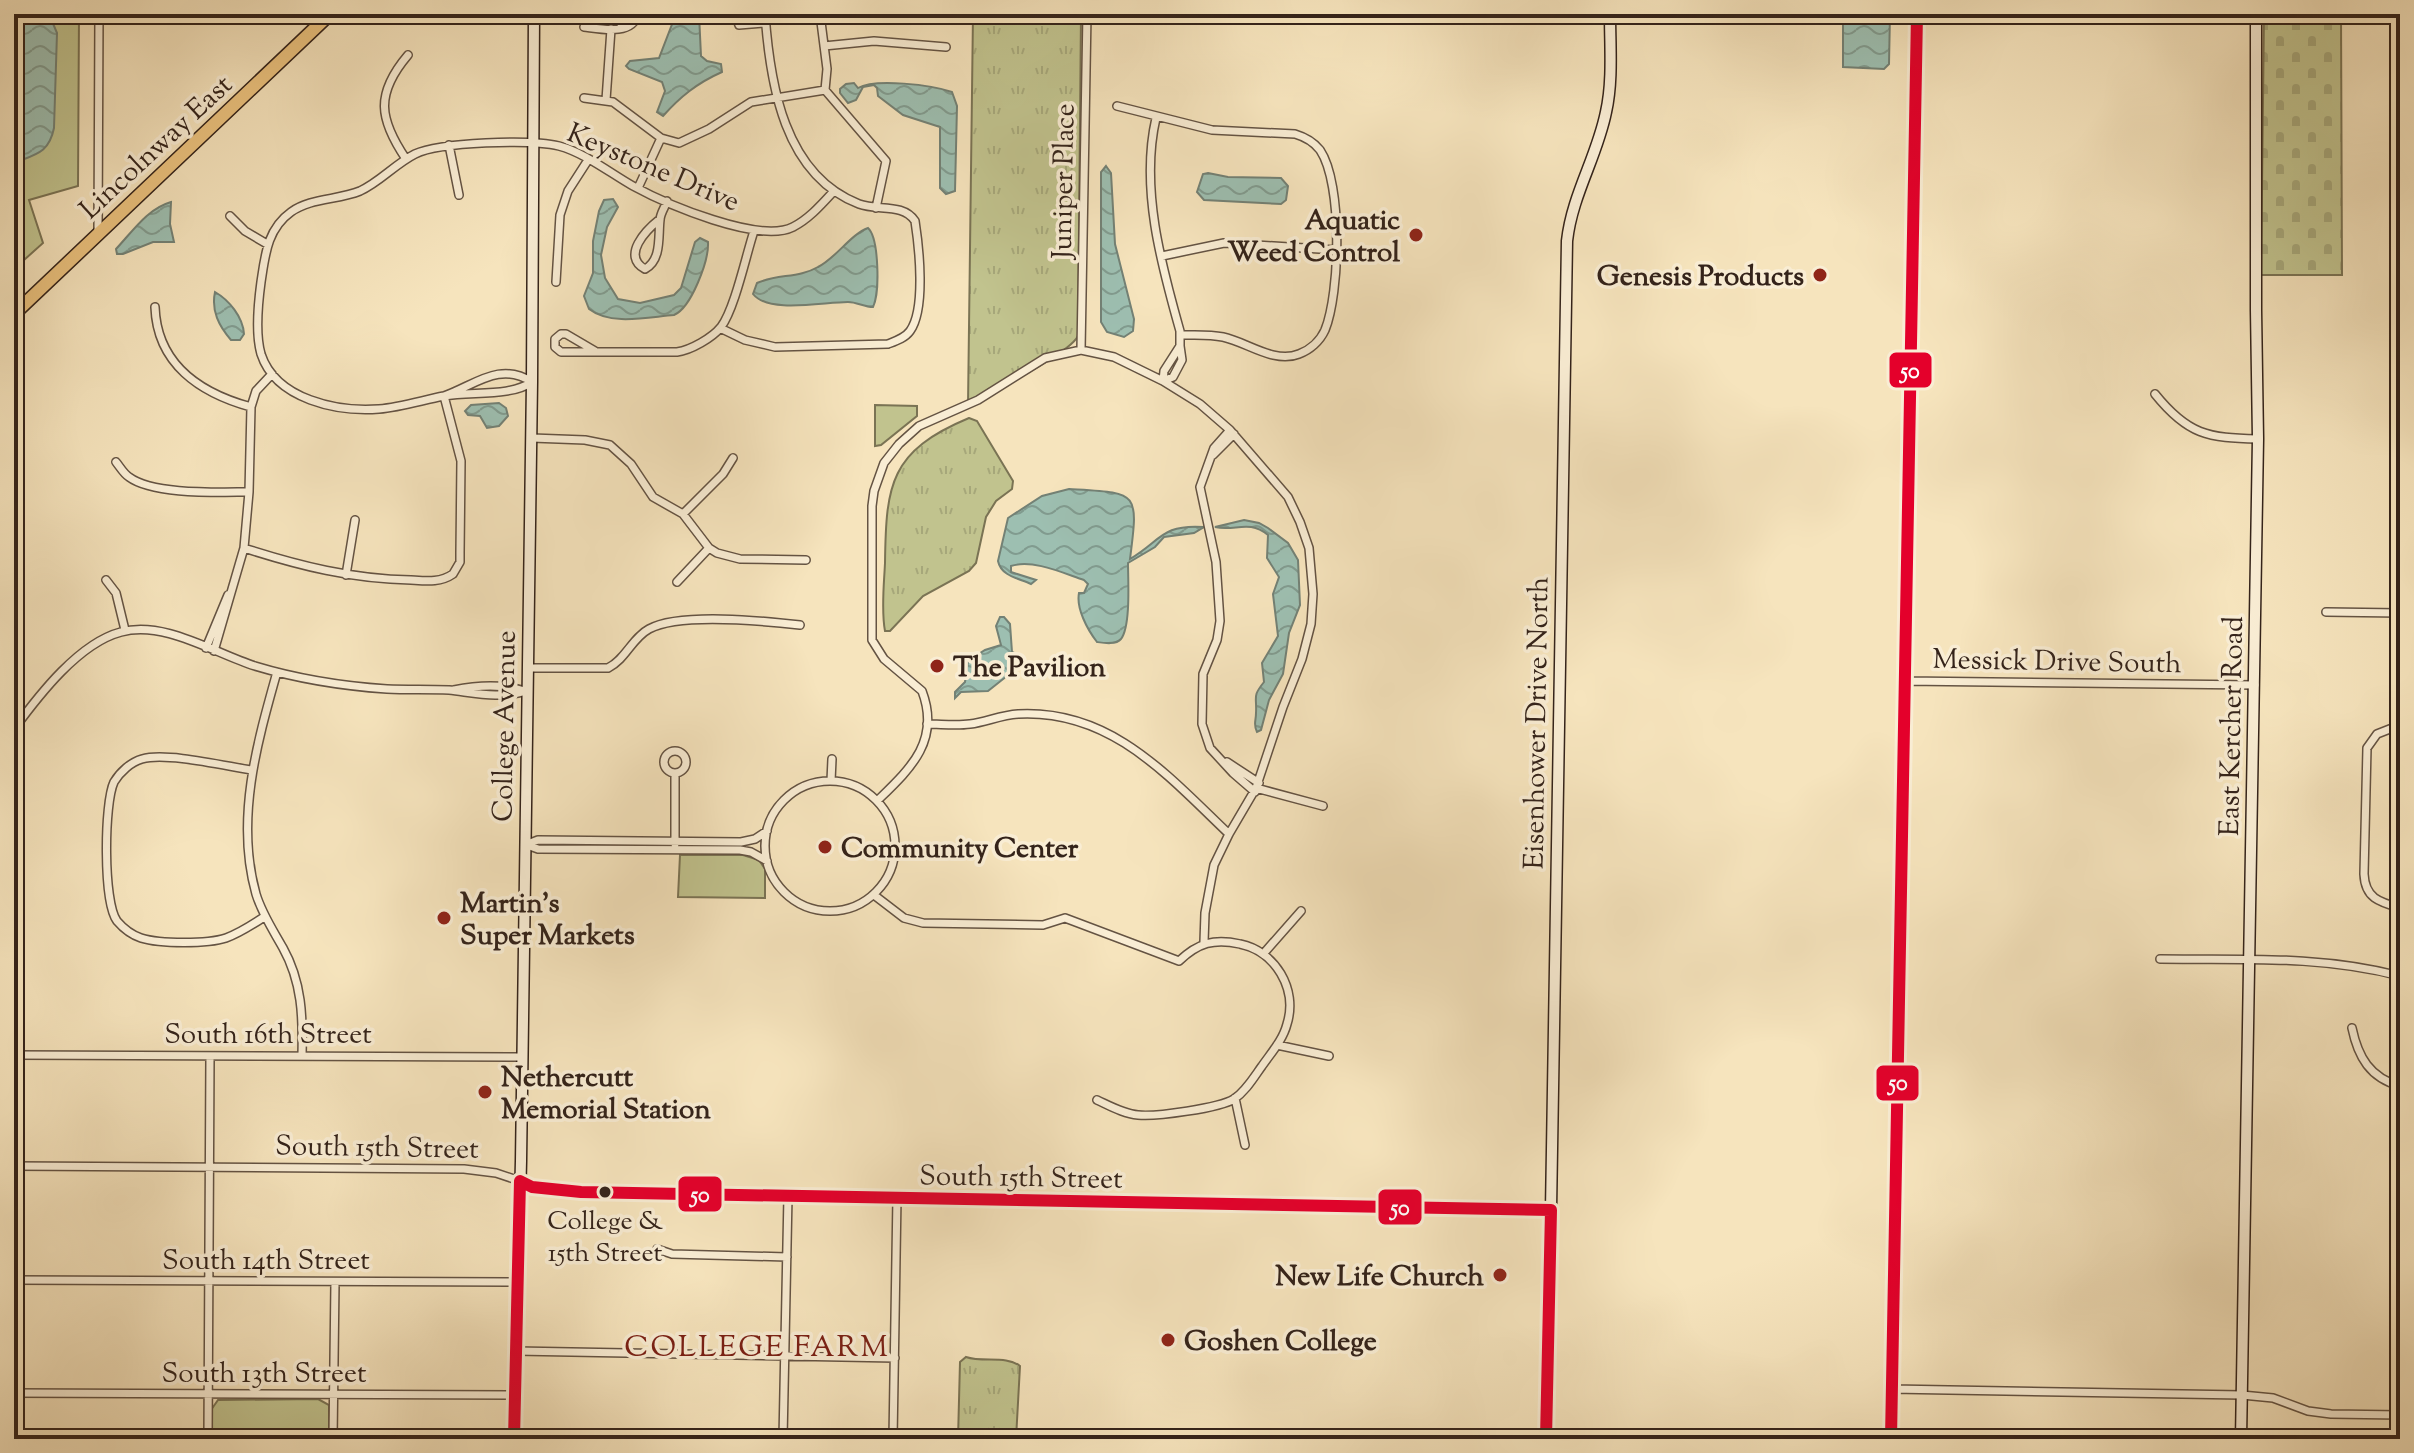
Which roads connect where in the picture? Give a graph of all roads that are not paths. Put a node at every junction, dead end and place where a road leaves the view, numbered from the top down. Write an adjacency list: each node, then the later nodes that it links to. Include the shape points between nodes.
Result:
1 (99, 14): 38 (street)
2 (330, 14): 38 (highway, Lincolnway East)
3 (534, 14): 26 (main road, College Avenue)
4 (622, 14): 14 (street)
5 (638, 14): 14 (street, via 634,24)
6 (735, 14): 12 (street, via 739,25)
7 (820, 14): 16 (street)
8 (1087, 14): 47 (street, Juniper Place)
9 (1610, 14): 123 (main road, Eisenhower Drive North, via 1606,114 1574,202 1567,241)
10 (1917, 14): 78 (street)
11 (2256, 14): 57 (main road, East Kercher Road)
12 (765, 18): 20 (street)
13 (584, 27): 15 (street)
14 (621, 28): 15 (street)
15 (611, 29): 22 (street)
16 (824, 46): 17 (street, via 874,41); 19 (street)
17 (946, 47)
18 (408, 55): 28 (street, via 389,81 384,101 388,128)
19 (825, 90): 20 (street); 34 (street, via 886,161)
20 (777, 96): 25 (street, via 751,102 679,143); 31 (street, via 795,146)
21 (584, 98): 22 (street)
22 (606, 100): 25 (street)
23 (1117, 106): 24 (street)
24 (1156, 118): 40 (street, via 1221,132 1289,133 1313,143 1329,173); 41 (street, via 1150,178)
25 (661, 138): 30 (street)
26 (534, 144): 27 (street, Keystone Drive); 29 (street, Keystone Drive, via 556,145); 51 (main road, College Avenue)
27 (449, 145): 28 (street, Keystone Drive); 32 (street)
28 (406, 159): 39 (street, Keystone Drive, via 361,190 289,213)
29 (588, 160): 30 (street, Keystone Drive); 42 (street, via 560,215)
30 (638, 188): 33 (street, Keystone Drive)
31 (834, 191): 34 (street); 37 (street, Keystone Drive, via 795,226 771,233)
32 (459, 195)
33 (667, 201): 36 (street); 37 (street, Keystone Drive)
34 (876, 208): 45 (street, via 903,210 915,221 918,304 910,330 901,339 888,344 775,347)
35 (230, 216): 39 (street)
36 (660, 219): 36 (street, via 638,244 637,264 645,269 661,238)
37 (754, 231): 45 (street)
38 (98, 234): 44 (highway, Lincolnway East)
39 (267, 244): 49 (street, via 259,341)
40 (1336, 250): 41 (street, via 1224,243); 46 (street, via 1327,323 1308,350 1280,357 1218,335)
41 (1162, 256): 46 (street)
42 (556, 282)
43 (155, 307): 54 (street, via 155,328 179,368 219,397)
44 (14, 314)
45 (720, 328): 48 (street, via 684,351)
46 (1181, 335): 50 (street, via 1182,360 1173,377)
47 (1081, 350): 50 (street, via 1114,357); 83 (street, via 1045,358 978,400 919,426 899,444 879,476 872,506 872,640 884,659 922,691)
48 (595, 351): 48 (street, via 566,334 555,339 561,352)
49 (272, 374): 53 (street, via 298,394 347,408 395,407); 54 (street, via 256,391)
50 (1163, 381): 55 (street)
51 (532, 382): 53 (street, via 520,390); 53 (street, via 520,374 498,374); 56 (main road, College Avenue)
52 (2155, 394): 57 (street, via 2196,432)
53 (444, 396): 66 (street, via 461,461 457,571 435,581)
54 (251, 407): 60 (street)
55 (1232, 432): 90 (street, via 1295,509 1313,579 1308,640); 90 (street, via 1211,456 1200,487 1218,576 1220,621 1203,674 1202,724 1207,742 1233,773)
56 (532, 438): 61 (street, via 610,445 631,464 653,497); 76 (main road, College Avenue)
57 (2258, 439): 79 (main road, East Kercher Road)
58 (733, 458): 61 (street)
59 (116, 462): 60 (street, via 129,478 155,487)
60 (249, 492): 63 (street)
61 (683, 514): 64 (street)
62 (355, 520): 66 (street)
63 (244, 548): 66 (street); 69 (street)
64 (709, 548): 65 (street, via 732,558); 68 (street)
65 (806, 560)
66 (346, 575)
67 (106, 580): 73 (street, via 116,593)
68 (677, 582)
69 (233, 586): 74 (street); 75 (street)
70 (2326, 612): 71 (street)
71 (2400, 613)
72 (800, 625): 76 (street, via 665,623 644,632 608,668)
73 (125, 630): 74 (street, via 155,630); 81 (street, via 85,650)
74 (206, 648): 75 (street)
75 (214, 651): 77 (street)
76 (528, 668): 80 (main road, College Avenue)
77 (277, 672): 80 (street, via 351,685); 87 (street)
78 (1905, 681): 79 (street, Messick Drive South); 133 (street)
79 (2255, 685): 105 (main road, East Kercher Road)
80 (527, 691): 95 (main road, College Avenue)
81 (27, 709): 82 (street); 85 (street)
82 (14, 716)
83 (927, 724): 91 (street, via 915,762); 94 (street, via 966,725 1028,714 1095,727 1146,756)
84 (2400, 725): 99 (street, via 2377,734 2367,748 2364,874 2370,896)
85 (14, 729)
86 (832, 759): 89 (street)
87 (251, 770): 101 (street, via 249,857); 101 (street, via 158,757 127,767 115,781 108,806 107,897 123,927 154,941 217,940)
88 (675, 773): 96 (street)
89 (831, 781): 91 (street, via 856,786); 93 (street, via 810,784 787,798)
90 (1257, 788): 92 (street); 94 (street)
91 (877, 801): 98 (street, via 891,824 895,853 890,873)
92 (1323, 806)
93 (767, 831): 96 (street, via 745,842); 97 (street)
94 (1229, 834): 102 (street, via 1211,879)
95 (525, 845): 96 (street, via 538,840); 113 (main road, College Avenue)
96 (675, 846): 97 (street, via 740,850)
97 (767, 861): 98 (street, via 783,891 813,909 850,909)
98 (874, 895): 102 (street, via 904,918 923,923 1043,925 1065,918 1179,961)
99 (2400, 908)
100 (1301, 911): 103 (street)
101 (264, 917): 110 (street, via 299,987)
102 (1204, 942): 103 (street, via 1236,943)
103 (1264, 953): 108 (street, via 1282,975 1289,995 1287,1023)
104 (2160, 959): 105 (street)
105 (2250, 960): 106 (street, via 2341,963); 138 (main road, East Kercher Road)
106 (2400, 976)
107 (2352, 1028): 114 (street, via 2367,1066)
108 (1277, 1045): 112 (street); 115 (street)
109 (14, 1055): 111 (street, South 16th Street)
110 (302, 1055): 111 (street, South 16th Street); 113 (street, South 16th Street)
111 (210, 1056): 119 (street)
112 (1329, 1056)
113 (522, 1057): 120 (main road, College Avenue)
114 (2400, 1086)
115 (1235, 1098): 116 (street, via 1150,1116); 117 (street)
116 (1097, 1100)
117 (1245, 1145)
118 (14, 1166): 119 (street, South 15th Street)
119 (210, 1167): 120 (street, South 15th Street, via 464,1169); 127 (street)
120 (520, 1181): 121 (main road, South 15th Street, via 566,1191); 129 (main road, College Avenue)
121 (788, 1196): 122 (main road, South 15th Street); 125 (street)
122 (897, 1197): 123 (main road, South 15th Street); 132 (street)
123 (1551, 1210): 145 (street, Eisenhower Drive North)
124 (657, 1249): 125 (street, via 672,1254)
125 (787, 1257): 131 (street)
126 (14, 1280): 127 (street, South 14th Street)
127 (210, 1280): 128 (street, South 14th Street); 135 (street)
128 (335, 1282): 129 (street, South 14th Street); 136 (street)
129 (518, 1282): 130 (main road, College Avenue)
130 (516, 1351): 131 (street); 137 (main road, College Avenue)
131 (785, 1357): 132 (street); 143 (street)
132 (895, 1358): 144 (street)
133 (1892, 1389): 138 (street); 146 (street)
134 (14, 1393): 135 (street, South 13th Street)
135 (209, 1394): 136 (street, South 13th Street); 140 (street)
136 (334, 1394): 137 (street, South 13th Street); 141 (street)
137 (515, 1395): 142 (main road, College Avenue)
138 (2242, 1395): 139 (street, via 2331,1414); 147 (main road, East Kercher Road)
139 (2400, 1415)
140 (208, 1439)
141 (333, 1439)
142 (514, 1439)
143 (783, 1439)
144 (893, 1439)
145 (1546, 1439)
146 (1891, 1439)
147 (2241, 1439)

